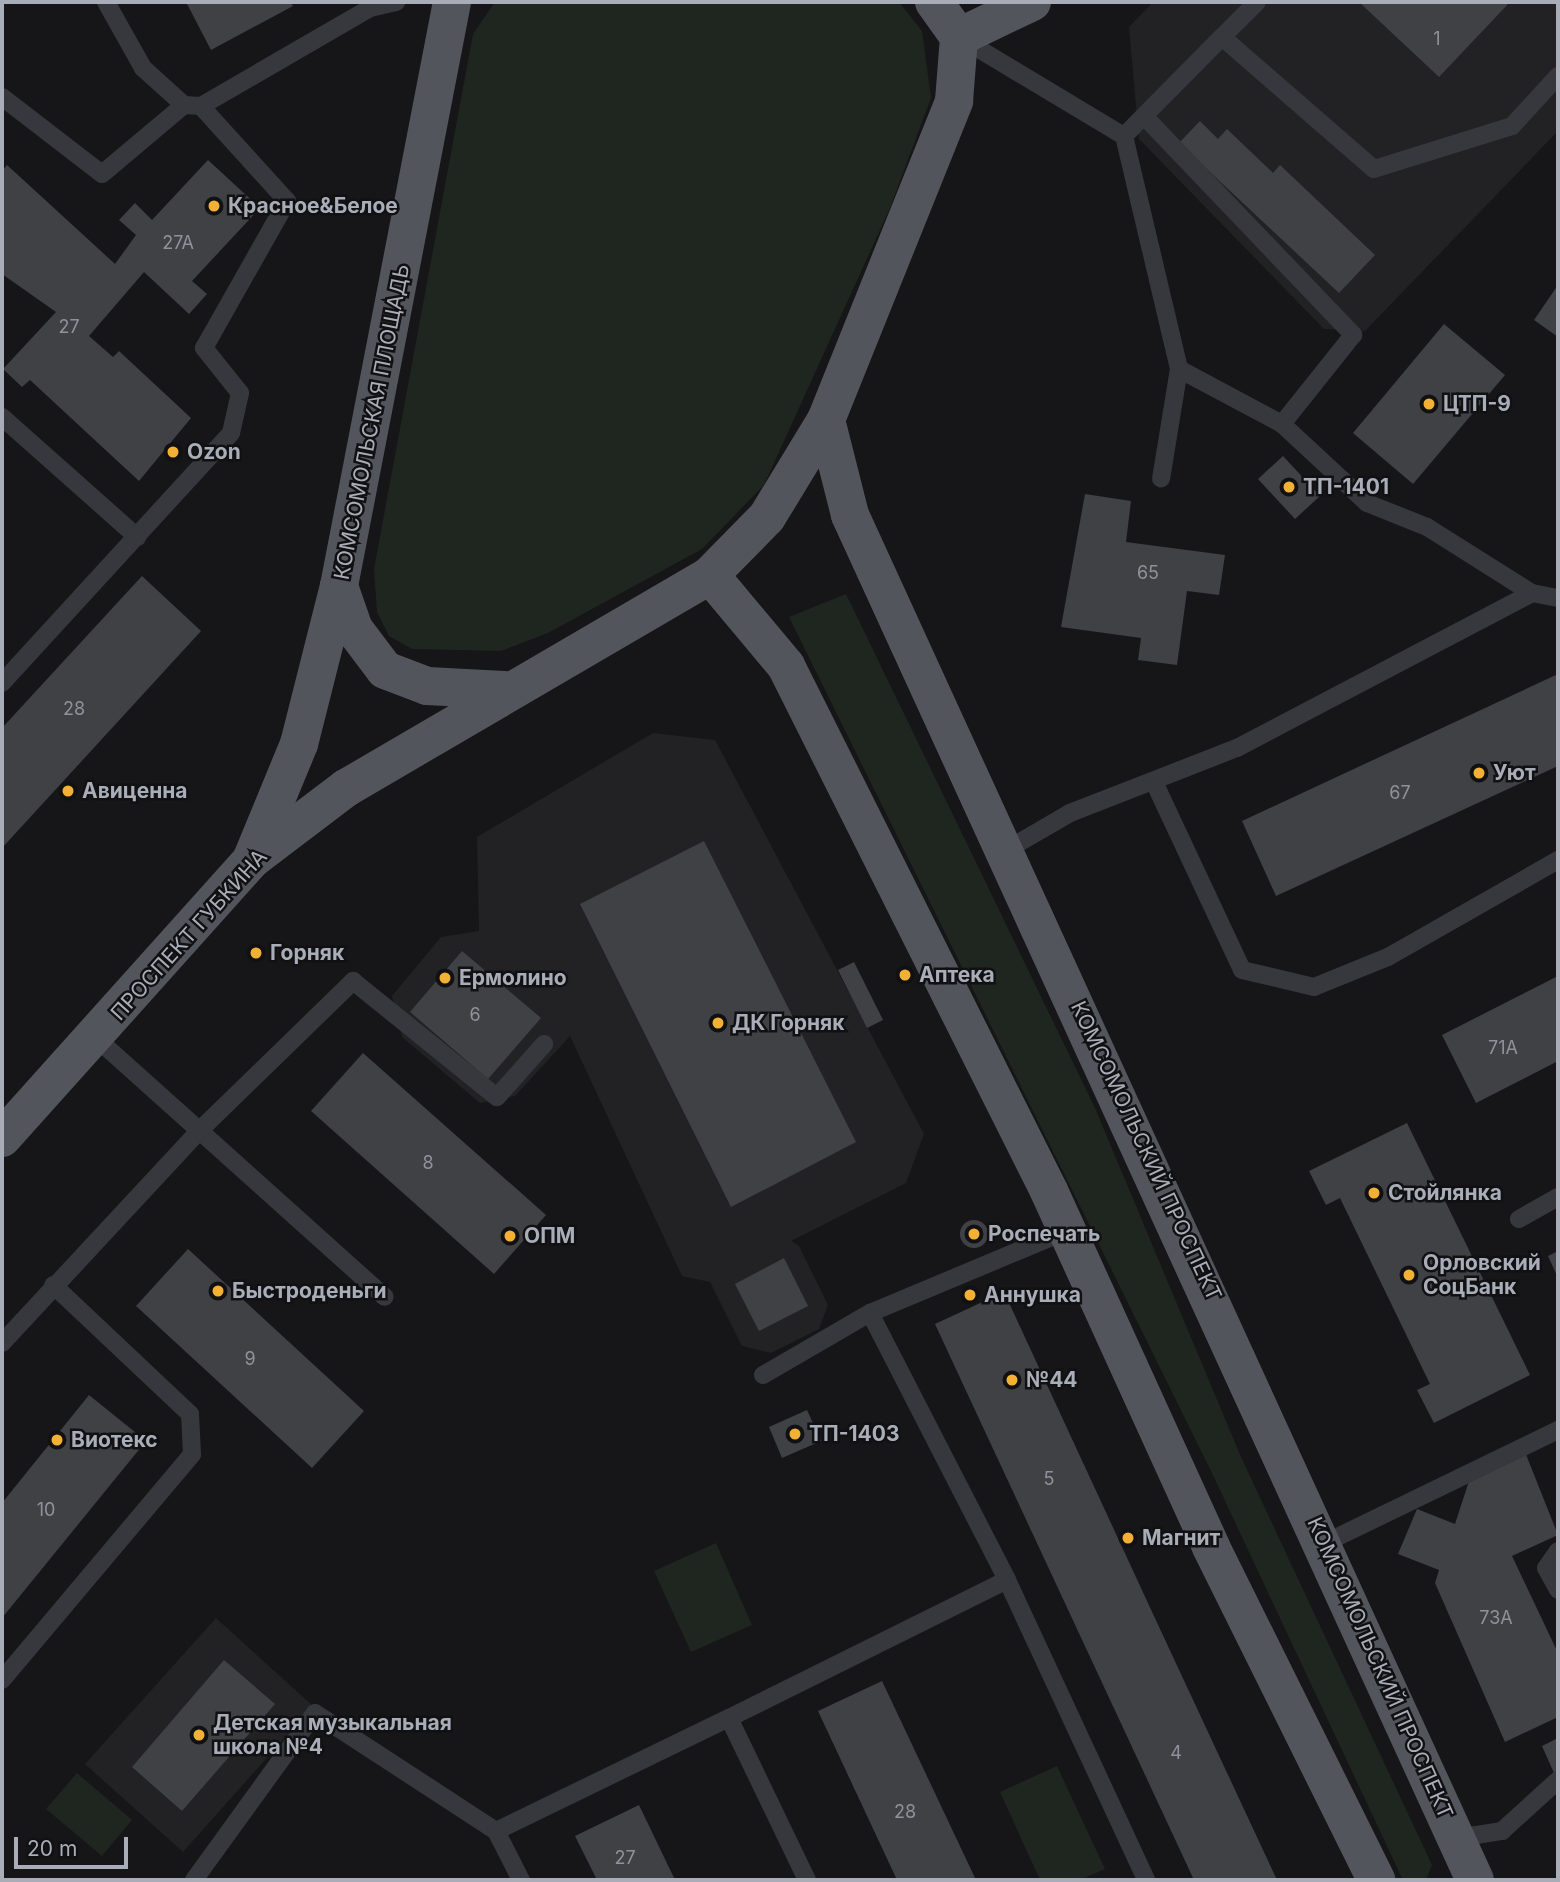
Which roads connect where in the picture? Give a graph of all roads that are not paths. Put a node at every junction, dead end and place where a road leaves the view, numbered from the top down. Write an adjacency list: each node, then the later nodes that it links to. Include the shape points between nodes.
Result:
1 (106, 2): 11 (lane, via 143,68)
2 (396, 2): 11 (lane, via 370,8)
3 (452, 2): 21 (main road, КОМСОМОЛЬСКАЯ ПЛОЩАДЬ)
4 (934, 2): 7 (main road)
5 (1032, 2): 7 (main road)
6 (1257, 2): 8 (lane)
7 (959, 37): 13 (lane); 16 (main road, via 954,101)
8 (1222, 37): 9 (lane, via 1374,169 1511,126); 12 (lane)
9 (1558, 76)
10 (2, 97): 11 (lane, via 102,174)
11 (192, 106): 19 (lane, via 288,201 204,348 240,393 231,433)
12 (1144, 116): 13 (lane); 17 (lane, via 1353,335)
13 (1124, 136): 14 (lane)
14 (1179, 369): 17 (lane); 18 (lane)
15 (2, 417): 19 (lane)
16 (826, 421): 20 (main road, via 767,517); 27 (main road, КОМСОМОЛЬСКИЙ ПРОСПЕКТ, via 850,515)
17 (1282, 424): 22 (lane, via 1367,503 1427,527)
18 (1161, 479)
19 (137, 537): 24 (lane)
20 (710, 575): 25 (main road); 36 (main road, via 786,666)
21 (339, 586): 25 (main road, КОМСОМОЛЬСКАЯ ПЛОЩАДЬ, via 354,629 385,670 427,686); 28 (main road, via 299,744)
22 (1532, 593): 23 (lane); 26 (lane, via 1237,748)
23 (1558, 598)
24 (2, 683)
25 (504, 690): 28 (main road, ПРОСПЕКТ ГУБКИНА, via 346,788)
26 (1155, 784): 27 (lane, via 1070,813); 29 (lane, via 1242,970 1314,987 1388,957)
27 (1008, 849): 43 (main road, КОМСОМОЛЬСКИЙ ПРОСПЕКТ)
28 (251, 860): 30 (main road, ПРОСПЕКТ ГУБКИНА)
29 (1558, 860)
30 (95, 1037): 32 (lane); 33 (main road, ПРОСПЕКТ ГУБКИНА)
31 (544, 1044): 32 (lane, via 497,1097 353,981)
32 (200, 1130): 37 (lane); 38 (lane)
33 (2, 1138)
34 (1558, 1197): 35 (lane)
35 (1519, 1219)
36 (1066, 1231): 39 (lane); 56 (main road, via 1211,1547)
37 (53, 1285): 40 (lane); 47 (lane, via 190,1415 192,1454)
38 (385, 1297)
39 (870, 1313): 41 (lane); 45 (lane)
40 (2, 1343)
41 (763, 1375)
42 (1558, 1432): 43 (lane, via 1411,1488)
43 (1323, 1544): 51 (main road, КОМСОМОЛЬСКИЙ ПРОСПЕКТ)
44 (1558, 1550): 46 (lane, via 1546,1569)
45 (1007, 1580): 48 (lane); 55 (lane)
46 (1558, 1590)
47 (2, 1680)
48 (729, 1718): 50 (lane); 54 (lane)
49 (1558, 1780): 51 (lane, via 1502,1831)
50 (496, 1830): 52 (lane, via 315,1713); 53 (lane)
51 (1457, 1838): 57 (main road, КОМСОМОЛЬСКИЙ ПРОСПЕКТ)
52 (194, 1880)
53 (521, 1880)
54 (807, 1880)
55 (1146, 1880)
56 (1377, 1880)
57 (1475, 1880)

